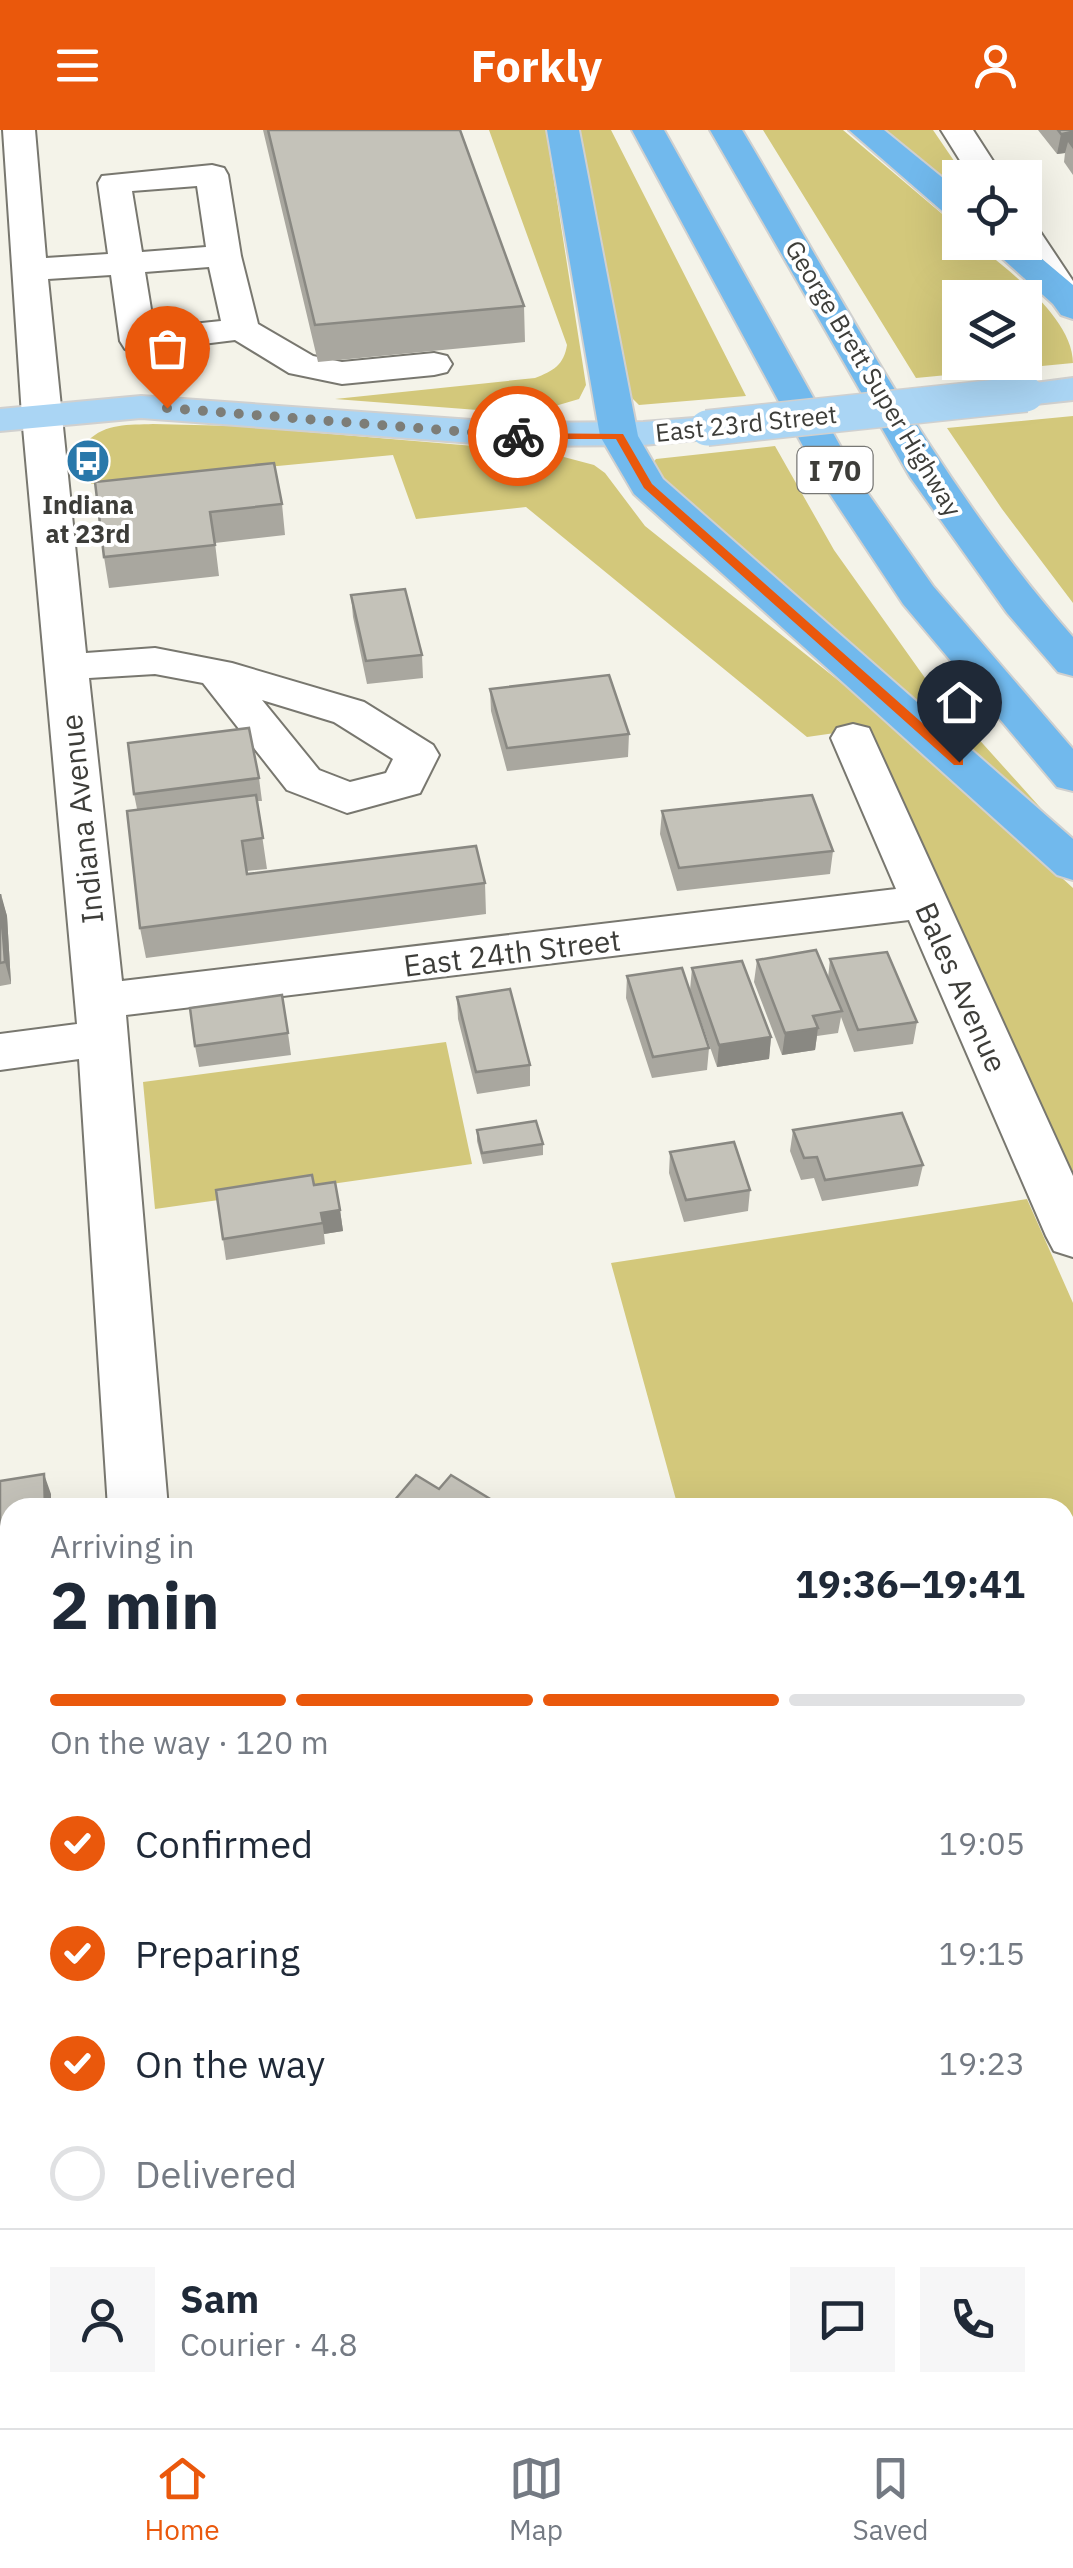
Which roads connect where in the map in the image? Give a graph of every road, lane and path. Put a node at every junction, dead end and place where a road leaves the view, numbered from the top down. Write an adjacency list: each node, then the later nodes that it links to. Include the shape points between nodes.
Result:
1 (19, 130): 13 (street, Indiana Avenue)
2 (563, 130): 19 (highway)
3 (648, 130): 24 (highway, I 70, via 843,485 918,595)
4 (726, 130): 20 (highway, George Brett Super Highway / I 70, via 929,478)
5 (865, 130): 8 (highway)
6 (957, 130): 7 (street)
7 (976, 160)
8 (942, 194)
9 (224, 256): 12 (street); 12 (street, via 212,175 114,184); 15 (street)
10 (1022, 260): 14 (highway)
11 (1042, 260): 14 (street)
12 (125, 262): 13 (street); 15 (street, via 138,341)
13 (30, 270): 18 (street, Indiana Avenue)
14 (1070, 302)
15 (241, 330): 16 (street, via 302,366 342,373)
16 (434, 364)
17 (1073, 390): 19 (main road, East 23rd Street, bridge)
18 (20, 418): 19 (main road, East 23rd Street, via 194,408 526,437); 21 (street, Indiana Avenue)
19 (620, 436): 25 (highway, via 648,486)
20 (1073, 663)
21 (66, 667): 22 (street, via 154,660); 27 (street, Indiana Avenue)
22 (218, 672)
23 (853, 738): 26 (street, Bales Avenue)
24 (1073, 776)
25 (1073, 864)
26 (924, 902): 27 (street, East 24th Street); 29 (street, Bales Avenue)
27 (101, 1020): 28 (street, East 24th Street); 30 (street, Indiana Avenue)
28 (0, 1052)
29 (1073, 1236)
30 (137, 1498)

